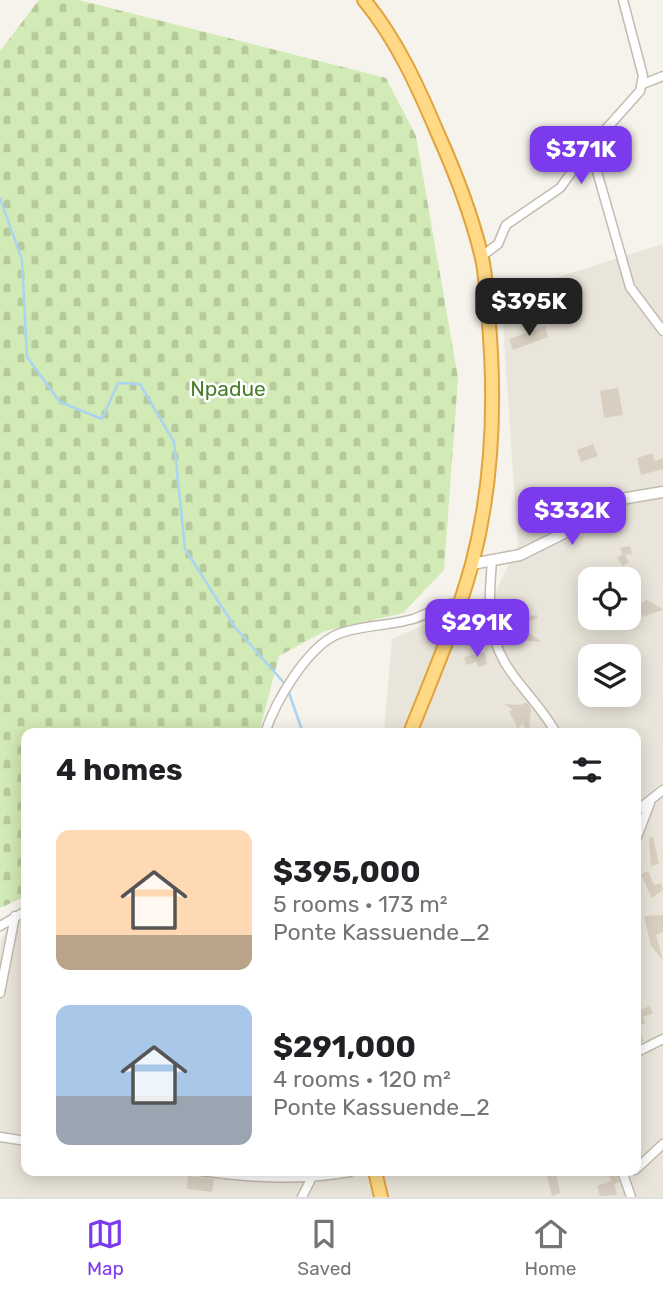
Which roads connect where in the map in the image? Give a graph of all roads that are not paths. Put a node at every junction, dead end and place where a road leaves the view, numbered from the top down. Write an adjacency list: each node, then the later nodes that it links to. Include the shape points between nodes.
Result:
1 (365, 0): 6 (highway, via 417,85 449,158)
2 (623, 0): 4 (street)
3 (663, 76): 4 (street)
4 (643, 84): 5 (street, via 635,99)
5 (590, 147): 6 (street, via 560,188 506,225 498,244); 7 (street, via 630,287)
6 (482, 256): 10 (highway, via 492,356 493,429)
7 (663, 331)
8 (663, 492): 9 (street, via 621,499 529,552)
9 (492, 561): 10 (street); 14 (street, via 489,610 496,641 506,665)
10 (472, 564): 11 (highway)
11 (459, 603): 12 (street, via 339,634 322,644 299,671); 13 (highway)
12 (268, 728)
13 (412, 728)
14 (553, 728)
15 (660, 793): 16 (street); 17 (street)
16 (650, 803): 18 (street); 19 (street)
17 (663, 804)
18 (641, 808)
19 (641, 826)
20 (21, 914): 21 (street)
21 (16, 916): 22 (street); 23 (street)
22 (0, 926)
23 (0, 993)
24 (663, 1039): 25 (street)
25 (641, 1050)
26 (0, 1136): 27 (street)
27 (21, 1140)
28 (663, 1144): 29 (street)
29 (641, 1164)
30 (235, 1176): 34 (street)
31 (326, 1176): 34 (street)
32 (376, 1176): 36 (highway)
33 (624, 1176): 37 (street)
34 (311, 1179): 35 (street)
35 (302, 1197)
36 (381, 1197)
37 (631, 1197)

